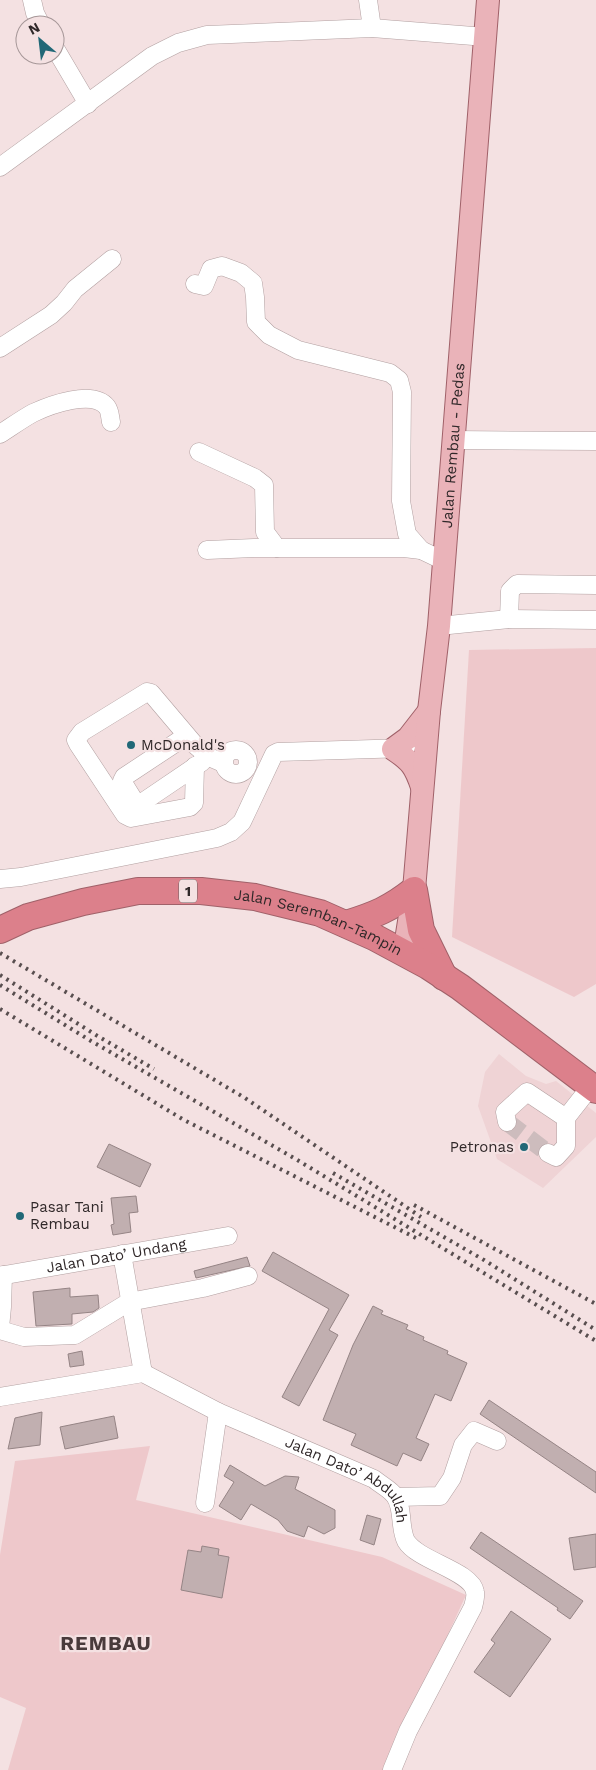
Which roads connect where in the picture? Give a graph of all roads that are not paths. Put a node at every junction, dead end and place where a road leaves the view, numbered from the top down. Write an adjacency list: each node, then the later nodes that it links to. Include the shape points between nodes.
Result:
1 (32, 0): 4 (street)
2 (368, 0): 5 (street)
3 (488, 0): 6 (main road, Jalan Rembau - Pedas)
4 (36, 15)
5 (372, 28): 6 (street); 8 (street, via 207,35 178,43 152,56)
6 (486, 37): 15 (main road, Jalan Rembau - Pedas)
7 (65, 65): 8 (street)
8 (88, 104): 9 (street)
9 (0, 168)
10 (112, 259): 12 (street, via 75,289 51,315)
11 (195, 284): 20 (street, via 204,286 211,270 222,266 242,272 253,283 256,322 269,335 298,350 390,373 399,380 402,392 401,501 407,534)
12 (0, 348)
13 (111, 422): 14 (street, via 108,408 98,400 84,399 61,403 32,414)
14 (0, 434)
15 (454, 440): 16 (street); 21 (main road, Jalan Rembau - Pedas)
16 (596, 441)
17 (199, 452): 18 (street, via 264,485 265,532)
18 (277, 548): 19 (street); 20 (street)
19 (207, 550)
20 (421, 550): 21 (street)
21 (444, 561): 25 (main road, Jalan Rembau - Pedas)
22 (596, 585): 23 (street, via 517,584 510,591)
23 (509, 619): 24 (street); 25 (street)
24 (596, 620)
25 (439, 626): 26 (main road, Jalan Rembau - Pedas)
26 (429, 711): 28 (main road, Jalan Rembau - Pedas); 29 (main road, via 408,738)
27 (186, 736): 30 (street); 30 (street, via 127,773 122,781 135,802 143,802); 30 (street, via 157,698 147,692 82,732 76,740 130,818 190,807)
28 (427, 746): 29 (street); 32 (main road, Jalan Rembau - Pedas)
29 (393, 749): 31 (street, via 283,751 274,754); 32 (main road, via 416,768)
30 (209, 762): 31 (street, via 234,774 243,772 248,763)
31 (268, 766): 34 (street, via 242,822 231,832 217,838)
32 (424, 790): 36 (main road, Jalan Rembau - Pedas)
33 (0, 868): 34 (street)
34 (21, 877): 35 (street)
35 (0, 879)
36 (414, 890): 37 (highway, via 390,908); 39 (main road, Jalan Rembau - Pedas); 40 (highway, via 422,930)
37 (346, 924): 38 (highway, Jalan Seremban-Tampin / 1, via 320,913 256,897 201,891 138,891 28,917); 39 (highway, Jalan Seremban-Tampin / 1)
38 (0, 930)
39 (404, 952): 40 (highway, Jalan Seremban-Tampin / 1)
40 (444, 977): 41 (highway, Jalan Seremban-Tampin / 1)
41 (594, 1088): 42 (street)
42 (566, 1118): 43 (street, via 526,1092 505,1112); 44 (street, via 566,1146 556,1157)
43 (507, 1122)
44 (548, 1153)
45 (228, 1236): 46 (street, Jalan Dato’ Undang)
46 (122, 1254): 47 (street, Jalan Dato’ Undang); 49 (street)
47 (1, 1276): 50 (street, Jalan Dato’ Undang)
48 (248, 1276): 49 (street)
49 (129, 1302): 50 (street, via 75,1335 24,1337); 51 (street)
50 (0, 1329)
51 (143, 1374): 52 (street); 53 (street, Jalan Dato’ Abdullah)
52 (0, 1397)
53 (218, 1412): 55 (street, Jalan Dato’ Abdullah, via 374,1479); 56 (street)
54 (497, 1441): 55 (street, via 474,1431 463,1445 452,1478 440,1496)
55 (396, 1498): 57 (street, Jalan Dato’ Abdullah, via 406,1541 420,1553 471,1581 476,1592 473,1607 408,1731)
56 (205, 1503)
57 (392, 1770)

